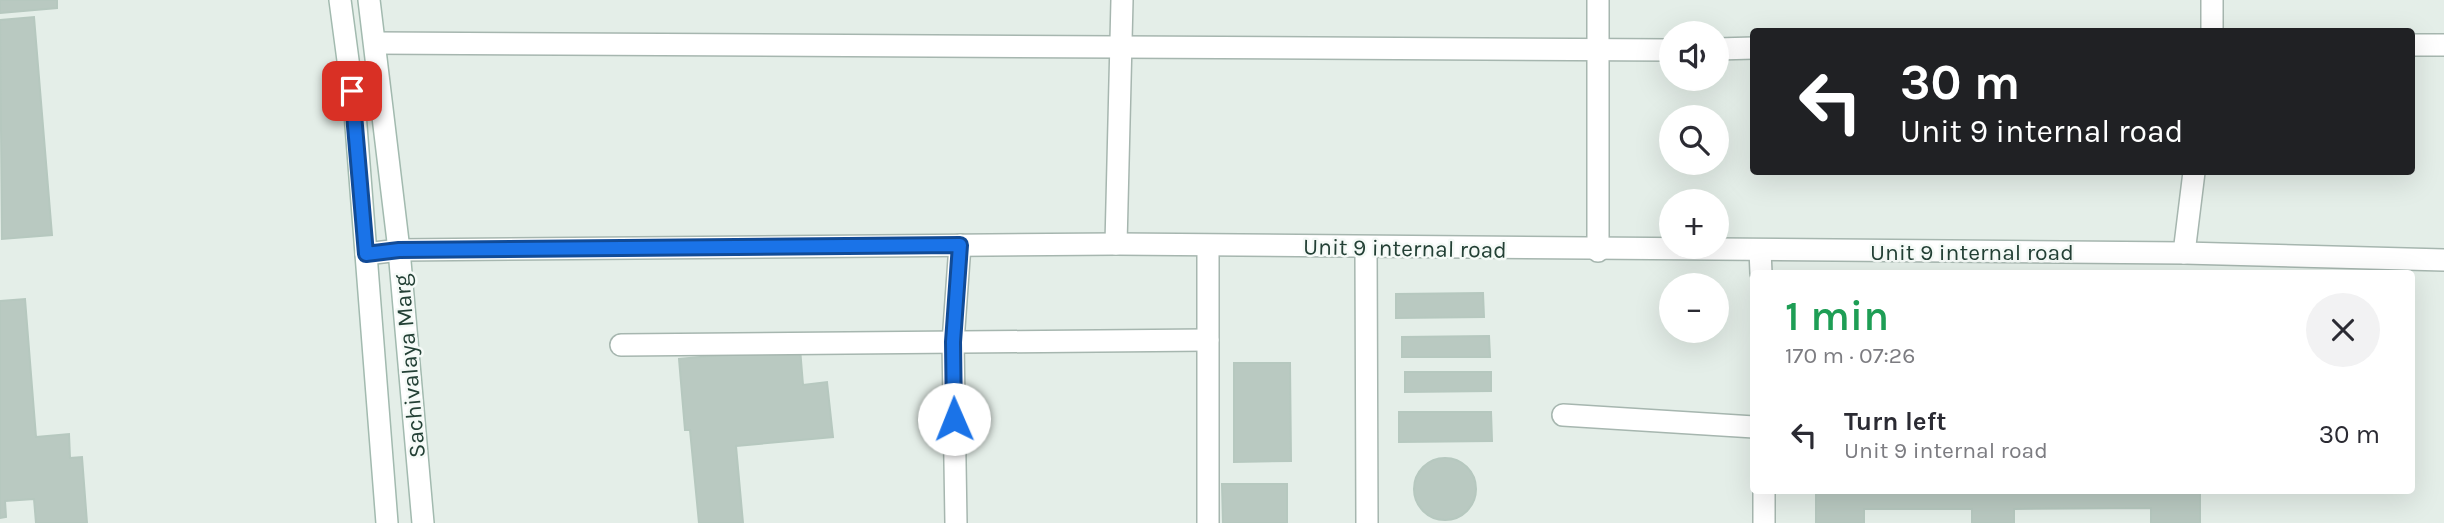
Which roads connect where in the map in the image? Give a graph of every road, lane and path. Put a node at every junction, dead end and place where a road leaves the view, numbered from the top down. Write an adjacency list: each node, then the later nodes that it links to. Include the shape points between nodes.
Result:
1 (340, 0): 24 (street, Sachivalaya Marg)
2 (369, 0): 7 (street, Sachivalaya Marg)
3 (1122, 0): 10 (street)
4 (1598, 0): 13 (street)
5 (2212, 0): 6 (street)
6 (2212, 28)
7 (374, 43): 10 (street); 20 (street, Sachivalaya Marg)
8 (2415, 45): 9 (street)
9 (2444, 46)
10 (1121, 48): 13 (street); 16 (street)
11 (1750, 48): 12 (street)
12 (1729, 49)
13 (1598, 50): 14 (street); 22 (street)
14 (1659, 50)
15 (2194, 175): 23 (street)
16 (1116, 244): 17 (street, Unit 9 internal road); 18 (street, Unit 9 internal road)
17 (960, 245): 20 (street, Unit 9 internal road); 28 (street)
18 (1208, 247): 19 (street, Unit 9 internal road); 27 (street)
19 (1366, 247): 22 (street, Unit 9 internal road); 37 (street)
20 (399, 250): 24 (street, Unit 9 internal road); 34 (street, Sachivalaya Marg)
21 (1760, 250): 22 (street, Unit 9 internal road); 23 (street, Unit 9 internal road); 26 (street)
22 (1598, 251)
23 (2184, 253): 25 (street, Unit 9 internal road)
24 (366, 254): 33 (street, Sachivalaya Marg)
25 (2444, 260)
26 (1760, 270)
27 (1208, 340): 28 (street); 36 (street)
28 (953, 342): 29 (street); 35 (street)
29 (621, 345)
30 (1563, 415): 31 (street)
31 (1750, 427)
32 (1764, 494): 38 (street)
33 (387, 523)
34 (422, 523)
35 (956, 523)
36 (1208, 523)
37 (1367, 523)
38 (1764, 523)

